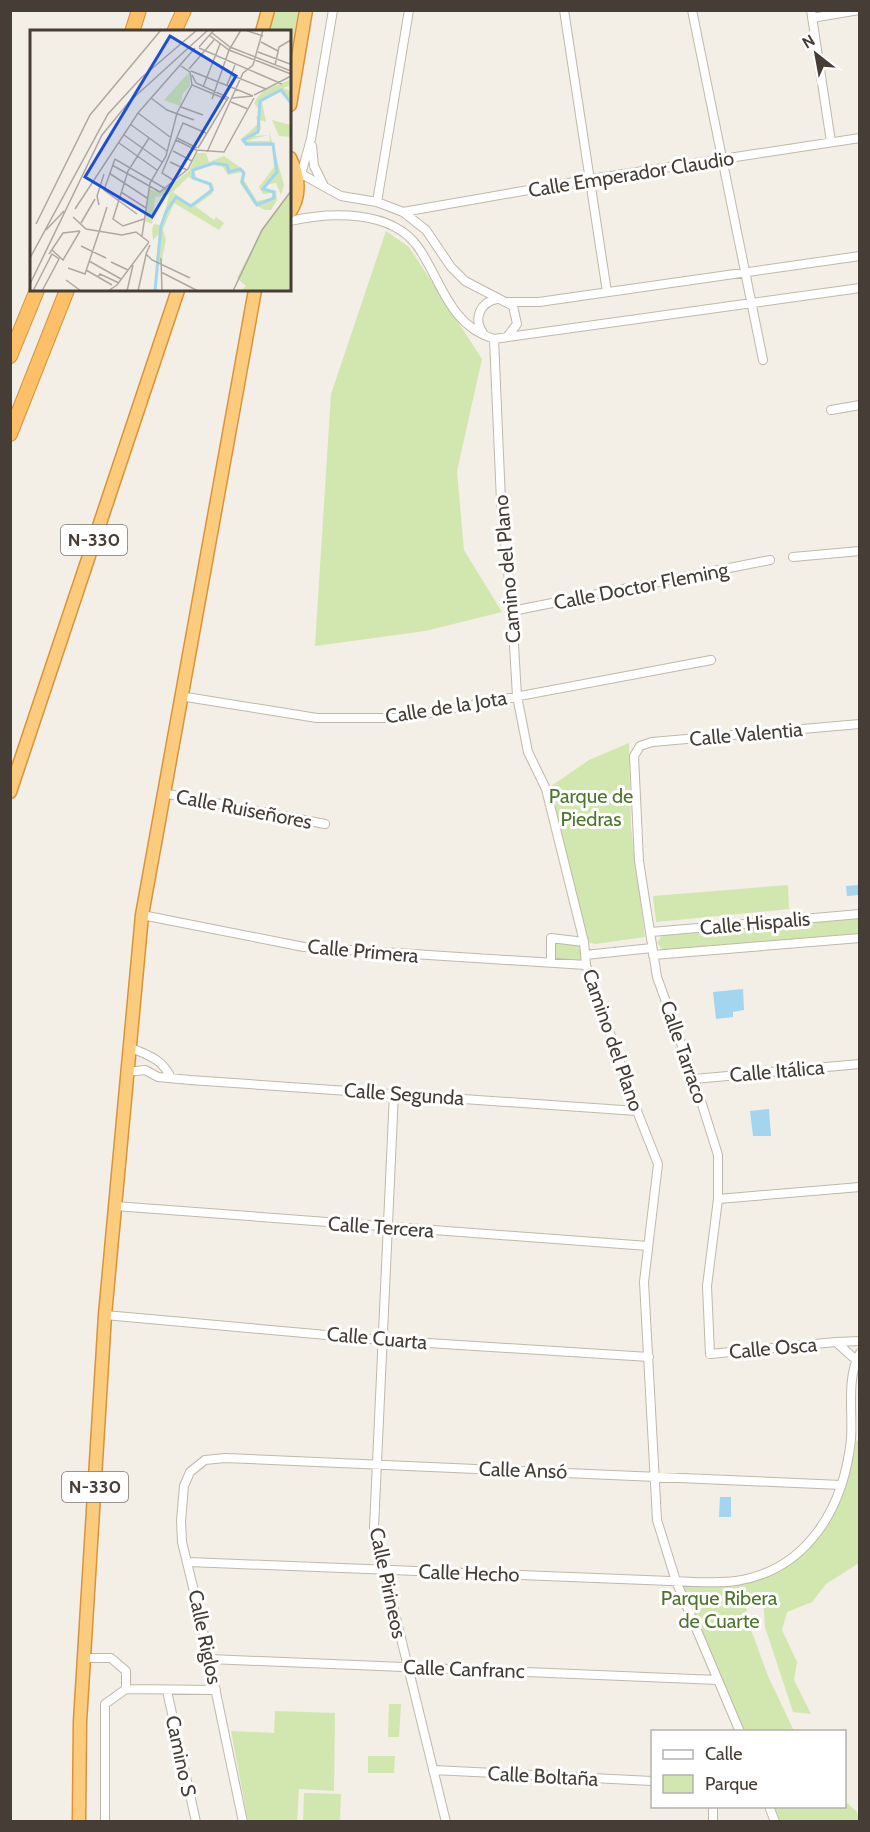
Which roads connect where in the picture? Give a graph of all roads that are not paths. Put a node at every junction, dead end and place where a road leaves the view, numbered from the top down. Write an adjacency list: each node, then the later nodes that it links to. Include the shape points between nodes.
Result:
1 (139, 10): 12 (highway)
2 (176, 10): 13 (highway)
3 (184, 10): 14 (highway)
4 (268, 10): 15 (highway)
5 (306, 10): 16 (highway)
6 (333, 10): 18 (street)
7 (409, 10): 25 (street)
8 (564, 10): 23 (street)
9 (692, 10): 21 (street)
10 (859, 10): 11 (street)
11 (811, 14): 19 (street)
12 (133, 30)
13 (172, 30)
14 (173, 30)
15 (263, 30)
16 (291, 99)
17 (860, 138): 19 (street, Calle Emperador Claudio)
18 (311, 139): 22 (street); 24 (street, via 314,166)
19 (831, 142): 21 (street, Calle Emperador Claudio)
20 (291, 160): 22 (highway)
21 (722, 161): 23 (street, Calle Emperador Claudio); 30 (street)
22 (298, 176): 24 (street); 26 (highway)
23 (591, 179): 27 (street, Calle Emperador Claudio); 36 (street)
24 (327, 190): 25 (street)
25 (377, 202): 27 (street)
26 (291, 210)
27 (403, 212): 37 (street, via 426,230 458,274)
28 (291, 221): 40 (street, via 326,215 352,216 400,231 417,247 458,318)
29 (860, 256): 30 (street)
30 (746, 273): 36 (street); 39 (street)
31 (860, 288): 39 (street)
32 (37, 291): 43 (highway)
33 (68, 291): 47 (highway)
34 (178, 291): 57 (highway, N-330)
35 (255, 291): 53 (highway, N-330)
36 (608, 292): 38 (street, via 539,302)
37 (498, 299): 38 (street); 40 (street, via 485,303 481,309 478,322)
38 (509, 302): 41 (street, via 516,312 517,324)
39 (753, 304): 41 (street); 44 (street)
40 (484, 334): 42 (street)
41 (506, 338): 42 (street)
42 (494, 339): 51 (street, Camino del Plano, via 501,501)
43 (10, 356)
44 (763, 360)
45 (860, 405): 46 (street)
46 (831, 410)
47 (10, 434)
48 (860, 550): 49 (street)
49 (793, 556)
50 (770, 560): 51 (street, Calle Doctor Fleming)
51 (512, 612): 54 (street, Camino del Plano)
52 (711, 660): 54 (street, Calle de la Jota)
53 (180, 696): 54 (street, Calle de la Jota, via 317,718 403,718); 58 (highway, N-330)
54 (517, 696): 64 (street, Camino del Plano, via 528,752 546,789)
55 (860, 724): 56 (street, Calle Valentia, via 652,742)
56 (635, 750): 62 (street, Calle Tarraco, via 639,861)
57 (10, 792)
58 (163, 793): 59 (street, Calle Ruiseñores); 61 (highway, N-330)
59 (325, 824)
60 (860, 914): 62 (street, Calle Hispalis)
61 (142, 915): 67 (street, Calle Primera, via 304,946); 69 (highway, N-330)
62 (651, 932): 65 (street, Calle Tarraco)
63 (860, 938): 65 (street, Calle Hispalis)
64 (584, 942): 66 (street, Camino del Plano); 67 (street, via 551,938)
65 (652, 952): 66 (street, Calle Hispalis); 73 (street, Calle Tarraco, via 657,977)
66 (585, 955): 68 (street, Camino del Plano)
67 (551, 962): 68 (street, Calle Primera)
68 (586, 965): 75 (street, Camino del Plano)
69 (129, 1047): 71 (highway, N-330); 72 (street, via 160,1062)
70 (860, 1064): 73 (street, Calle Itálica)
71 (127, 1072): 72 (street, Calle Segunda, via 145,1070); 78 (highway, N-330)
72 (171, 1078): 74 (street, Calle Segunda)
73 (694, 1079): 77 (street, Calle Tarraco, via 718,1155)
74 (394, 1093): 75 (street, Calle Segunda); 79 (street, Calle Pirineos)
75 (637, 1111): 80 (street, Camino del Plano, via 658,1164)
76 (860, 1186): 77 (street)
77 (718, 1199): 85 (street, Calle Tarraco, via 707,1286)
78 (115, 1206): 79 (street, Calle Tercera); 81 (highway, N-330)
79 (387, 1228): 80 (street, Calle Tercera); 82 (street, Calle Pirineos)
80 (648, 1246): 86 (street, Camino del Plano, via 644,1282)
81 (105, 1315): 82 (street, Calle Cuarta); 95 (highway, N-330)
82 (382, 1340): 86 (street, Calle Cuarta); 89 (street, Calle Pirineos)
83 (860, 1341): 84 (street, Calle Osca)
84 (836, 1342): 85 (street, Calle Osca); 87 (street, Calle Osca)
85 (710, 1354)
86 (649, 1357): 90 (street, Camino del Plano)
87 (858, 1357): 91 (street, Calle Hecho, via 850,1442)
88 (205, 1460): 89 (street, Calle Ansó); 92 (street, Calle Riglos, via 190,1472 184,1486 182,1542)
89 (377, 1464): 90 (street, Calle Ansó); 93 (street, Calle Pirineos, via 374,1528)
90 (654, 1475): 91 (street, Calle Ansó); 94 (street, Camino del Plano, via 657,1520)
91 (841, 1485): 94 (street, Calle Hecho, via 826,1522 813,1540 787,1562 737,1581)
92 (189, 1562): 93 (street, Calle Hecho); 96 (street, Calle Riglos)
93 (383, 1570): 94 (street, Calle Hecho); 97 (street, Calle Pirineos)
94 (676, 1581): 98 (street, Camino del Plano)
95 (84, 1658): 99 (street, via 111,1658 126,1671); 105 (highway, N-330)
96 (210, 1659): 97 (street, Calle Canfranc); 100 (street, Calle Riglos)
97 (406, 1666): 98 (street, Calle Canfranc); 103 (street, Calle Pirineos)
98 (718, 1680): 102 (street, Camino del Plano)
99 (126, 1689): 101 (street); 106 (street, via 105,1704)
100 (216, 1690): 101 (street); 108 (street, Calle Riglos)
101 (167, 1691): 107 (street, Camino S)
102 (740, 1730)
103 (433, 1770): 104 (street, Calle Boltaña); 109 (street, Calle Pirineos)
104 (651, 1781)
105 (80, 1821)
106 (105, 1821)
107 (196, 1821)
108 (243, 1821)
109 (446, 1821)

